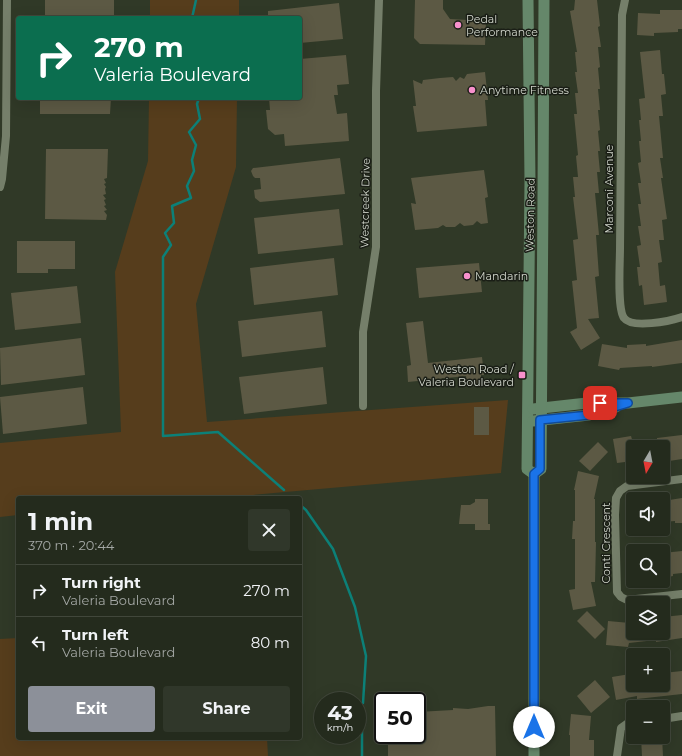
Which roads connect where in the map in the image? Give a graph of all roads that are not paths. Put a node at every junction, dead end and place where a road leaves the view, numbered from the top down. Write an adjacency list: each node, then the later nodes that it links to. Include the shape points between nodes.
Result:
1 (7, 0): 6 (street, via 6,136)
2 (379, 0): 10 (street, Westcreek Drive, via 376,247 363,332)
3 (528, 0): 12 (main road, Weston Road, via 530,181)
4 (544, 0): 11 (main road, Weston Road)
5 (625, 0): 7 (street, Marconi Avenue, via 622,15 620,139 619,284 622,316 626,320 642,324)
6 (0, 188)
7 (682, 317)
8 (682, 397): 9 (main road)
9 (628, 403): 11 (main road, via 587,403); 13 (main road, via 589,415)
10 (363, 406)
11 (541, 408): 12 (main road); 13 (main road, Weston Road)
12 (527, 409): 14 (main road, Weston Road)
13 (540, 420): 14 (main road); 15 (main road, Weston Road, via 540,469)
14 (527, 422): 15 (main road, Weston Road, via 527,469)
15 (534, 474): 21 (main road, Weston Road)
16 (682, 479): 17 (street, Conti Crescent, via 627,486 616,498 615,516 617,592 620,597 627,600)
17 (682, 594)
18 (682, 716): 19 (street)
19 (670, 718)
20 (626, 724): 22 (street, via 621,728)
21 (534, 756)
22 (617, 756)

